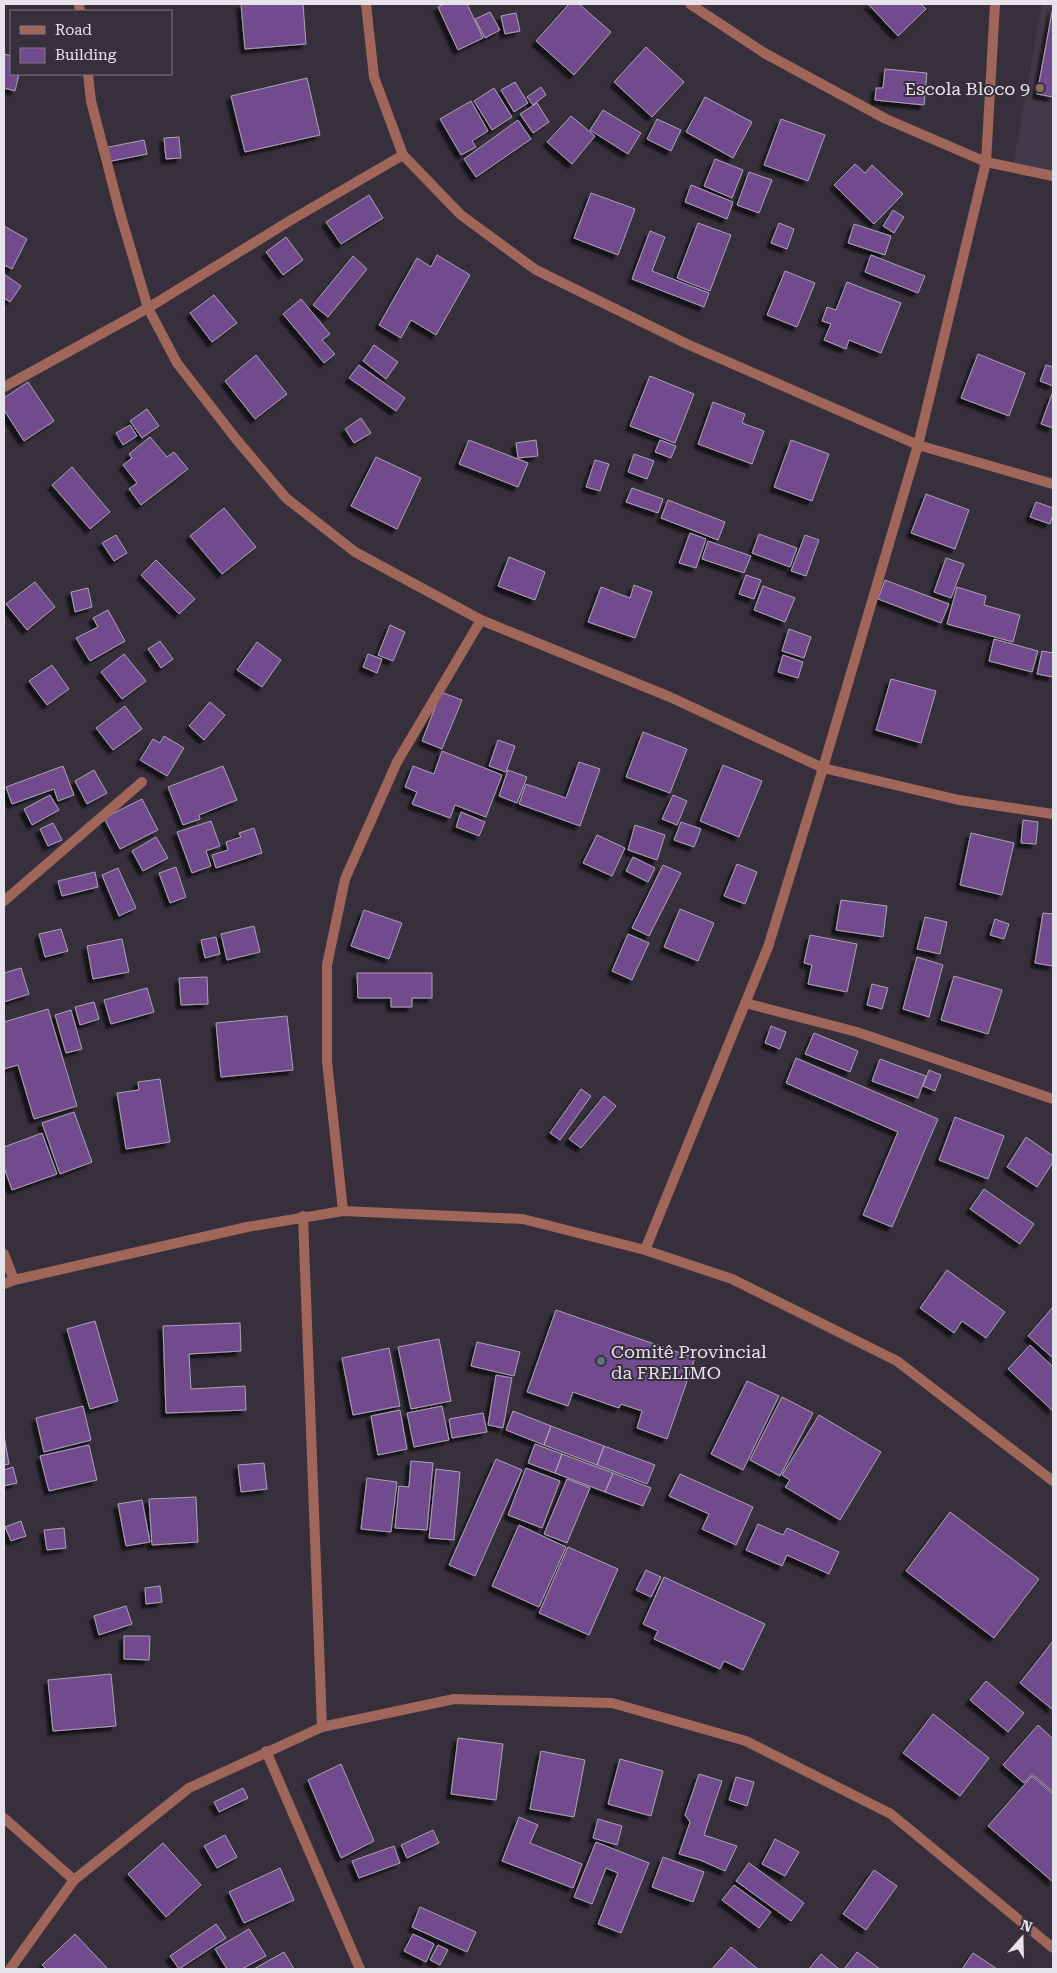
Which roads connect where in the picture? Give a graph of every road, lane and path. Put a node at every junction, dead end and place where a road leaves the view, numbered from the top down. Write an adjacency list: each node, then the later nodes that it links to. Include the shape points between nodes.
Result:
1 (366, 4): 5 (street, via 374,77)
2 (690, 4): 6 (street, via 766,54 886,120)
3 (995, 4): 6 (street)
4 (88, 75): 8 (street, via 91,101)
5 (402, 155): 8 (street); 10 (street, via 461,215 536,270 687,344)
6 (986, 162): 7 (street); 10 (street)
7 (1053, 176)
8 (148, 308): 9 (street); 12 (street, via 177,363 286,498 354,552)
9 (4, 387)
10 (918, 445): 11 (street); 13 (street)
11 (1053, 484)
12 (481, 620): 13 (street, via 670,697); 19 (street, via 397,762 345,879 327,965 327,1061)
13 (823, 768): 15 (street, via 959,800); 17 (street, via 768,947)
14 (142, 782): 16 (street)
15 (1053, 814)
16 (4, 901)
17 (745, 1003): 18 (street, via 858,1032); 21 (street)
18 (1053, 1099)
19 (343, 1211): 20 (street); 21 (street, via 523,1219)
20 (303, 1216): 23 (street); 26 (street)
21 (645, 1250): 25 (street, via 732,1279 897,1361)
22 (4, 1254): 23 (street)
23 (14, 1280): 24 (street)
24 (4, 1284)
25 (1053, 1481)
26 (322, 1727): 27 (street); 30 (street, via 454,1699 612,1703 746,1741 891,1814)
27 (266, 1751): 29 (street, via 189,1788); 32 (street)
28 (4, 1818): 29 (street)
29 (74, 1880): 31 (street)
30 (1053, 1948)
31 (10, 1969)
32 (360, 1969)

